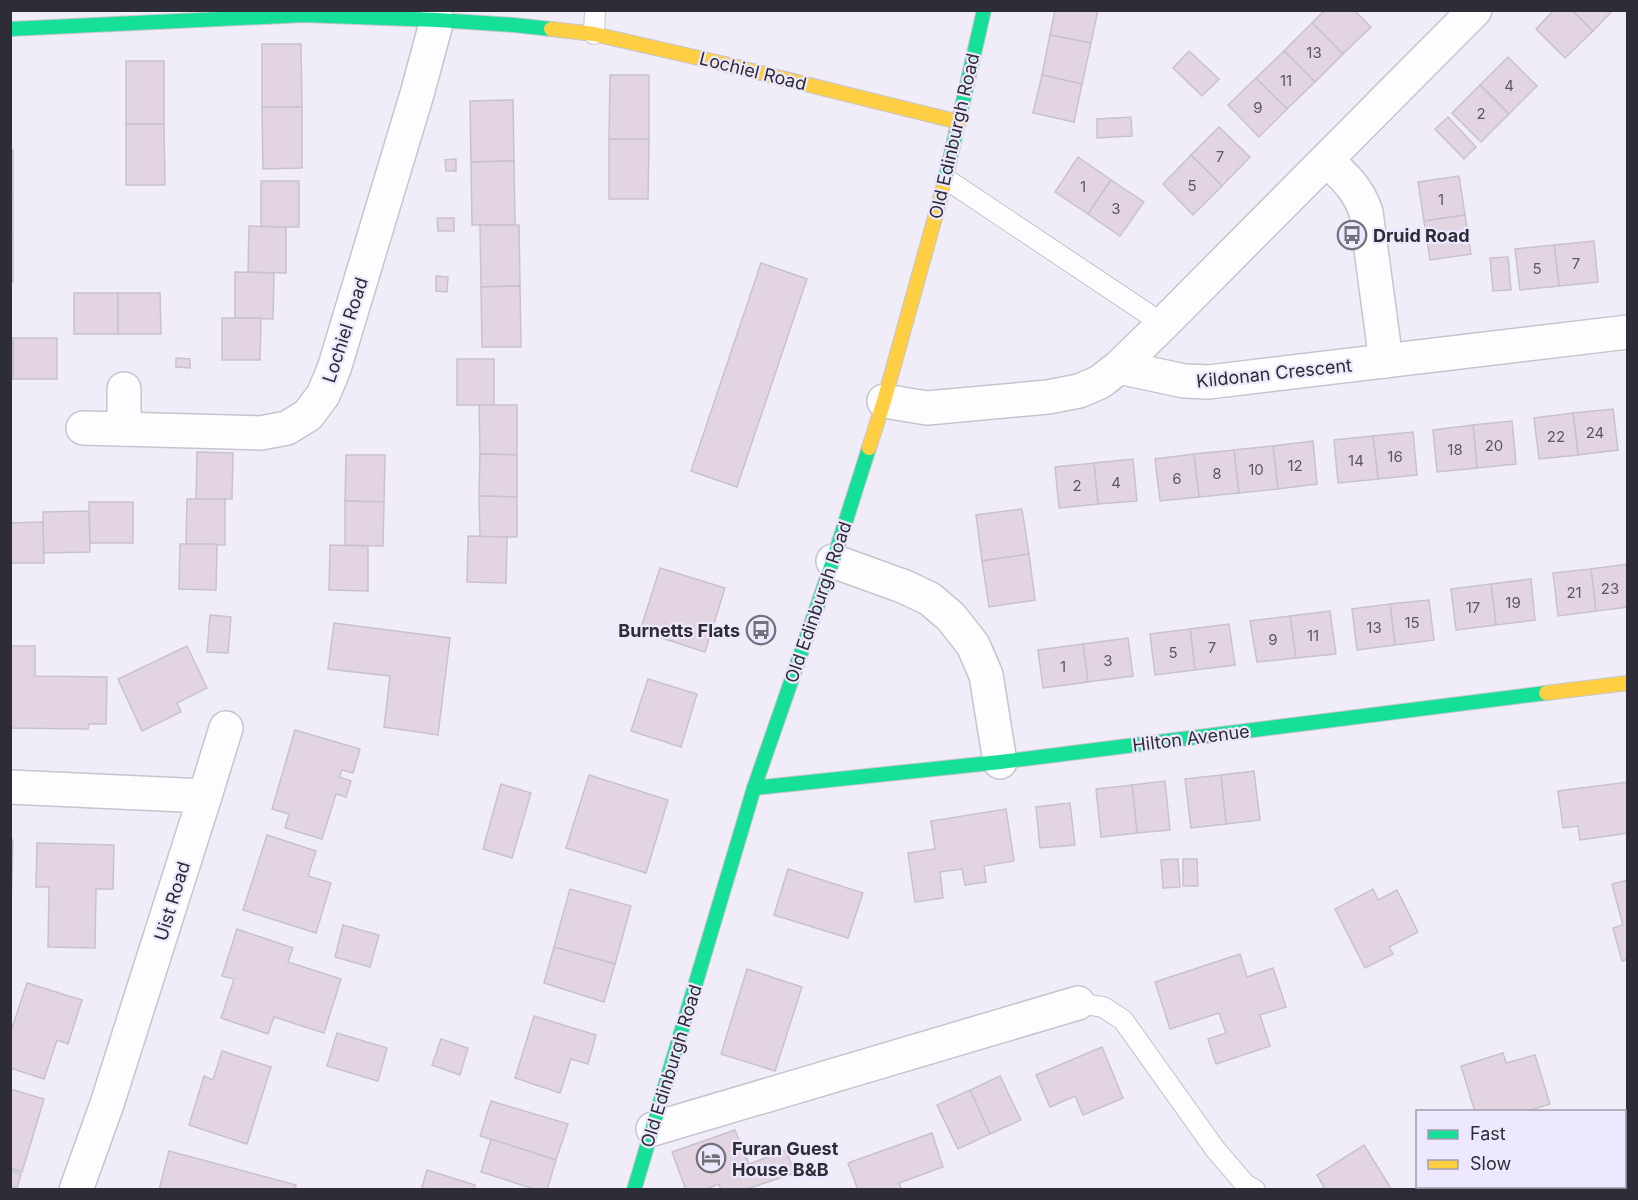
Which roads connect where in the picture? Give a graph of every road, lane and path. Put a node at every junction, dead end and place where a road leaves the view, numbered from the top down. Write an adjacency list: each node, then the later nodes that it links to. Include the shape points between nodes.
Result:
1 (596, 10): 7 (lane)
2 (984, 10): 8 (street, Old Edinburgh Road)
3 (1475, 10): 9 (street)
4 (304, 13): 5 (street, Lochiel Road); 6 (street, Lochiel Road)
5 (437, 20): 7 (street, Lochiel Road); 18 (street, Lochiel Road, via 334,369 308,415 287,428 261,433)
6 (10, 29)
7 (594, 34): 8 (street, Lochiel Road)
8 (959, 122): 10 (street, Old Edinburgh Road)
9 (1327, 160): 11 (street); 13 (street, via 1350,182 1366,212)
10 (946, 179): 11 (lane); 16 (street, Old Edinburgh Road)
11 (1162, 324): 14 (street)
12 (1628, 332): 13 (street, Kildonan Crescent)
13 (1386, 361): 14 (street, Kildonan Crescent, via 1209,382 1184,381)
14 (1119, 367): 16 (street, via 1100,382 1079,391 1048,397 927,408)
15 (124, 389): 18 (street)
16 (884, 401): 19 (street, Old Edinburgh Road)
17 (83, 428): 18 (street, Lochiel Road)
18 (123, 429)
19 (833, 561): 22 (street, via 922,595 951,617 973,645 986,675); 24 (street, Old Edinburgh Road)
20 (1628, 683): 22 (street, Hilton Avenue)
21 (226, 728): 25 (street, Uist Road)
22 (1000, 762): 24 (street, Hilton Avenue)
23 (10, 787): 25 (street)
24 (754, 788): 27 (street, Old Edinburgh Road)
25 (205, 796): 28 (street, Uist Road)
26 (1078, 1003): 27 (street); 30 (lane, via 1103,1007 1123,1020 1215,1149)
27 (653, 1128): 29 (street, Old Edinburgh Road)
28 (76, 1190)
29 (634, 1190)
30 (1255, 1190)

